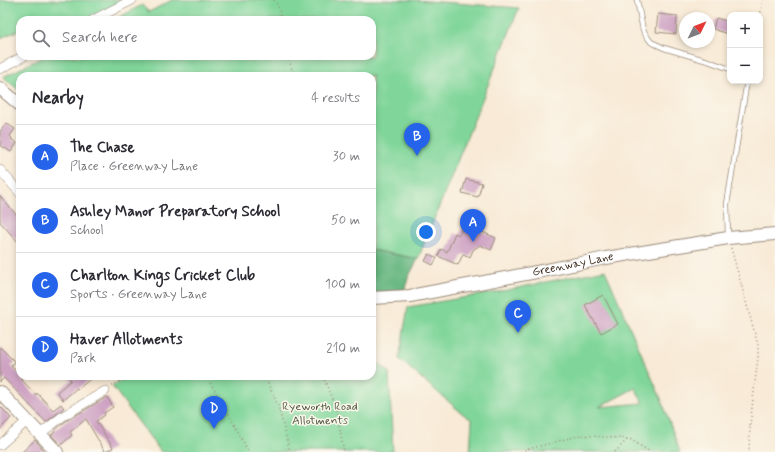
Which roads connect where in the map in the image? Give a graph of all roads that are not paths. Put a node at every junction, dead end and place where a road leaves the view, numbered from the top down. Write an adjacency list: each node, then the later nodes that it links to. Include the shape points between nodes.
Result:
1 (132, 0): 3 (street)
2 (637, 0): 5 (lane, via 643,30 651,42)
3 (101, 16)
4 (17, 60): 6 (street)
5 (727, 68)
6 (0, 69)
7 (747, 84): 13 (lane, via 727,204)
8 (0, 88): 9 (street)
9 (16, 102)
10 (0, 170): 11 (street)
11 (16, 188)
12 (775, 234): 13 (street, Greenway Lane)
13 (728, 238): 14 (street, Greenway Lane, via 410,296)
14 (376, 298)
15 (105, 391): 18 (street, via 63,416)
16 (0, 392): 17 (street)
17 (27, 421): 18 (street); 19 (street)
18 (40, 434): 20 (street)
19 (0, 444)
20 (57, 452)

